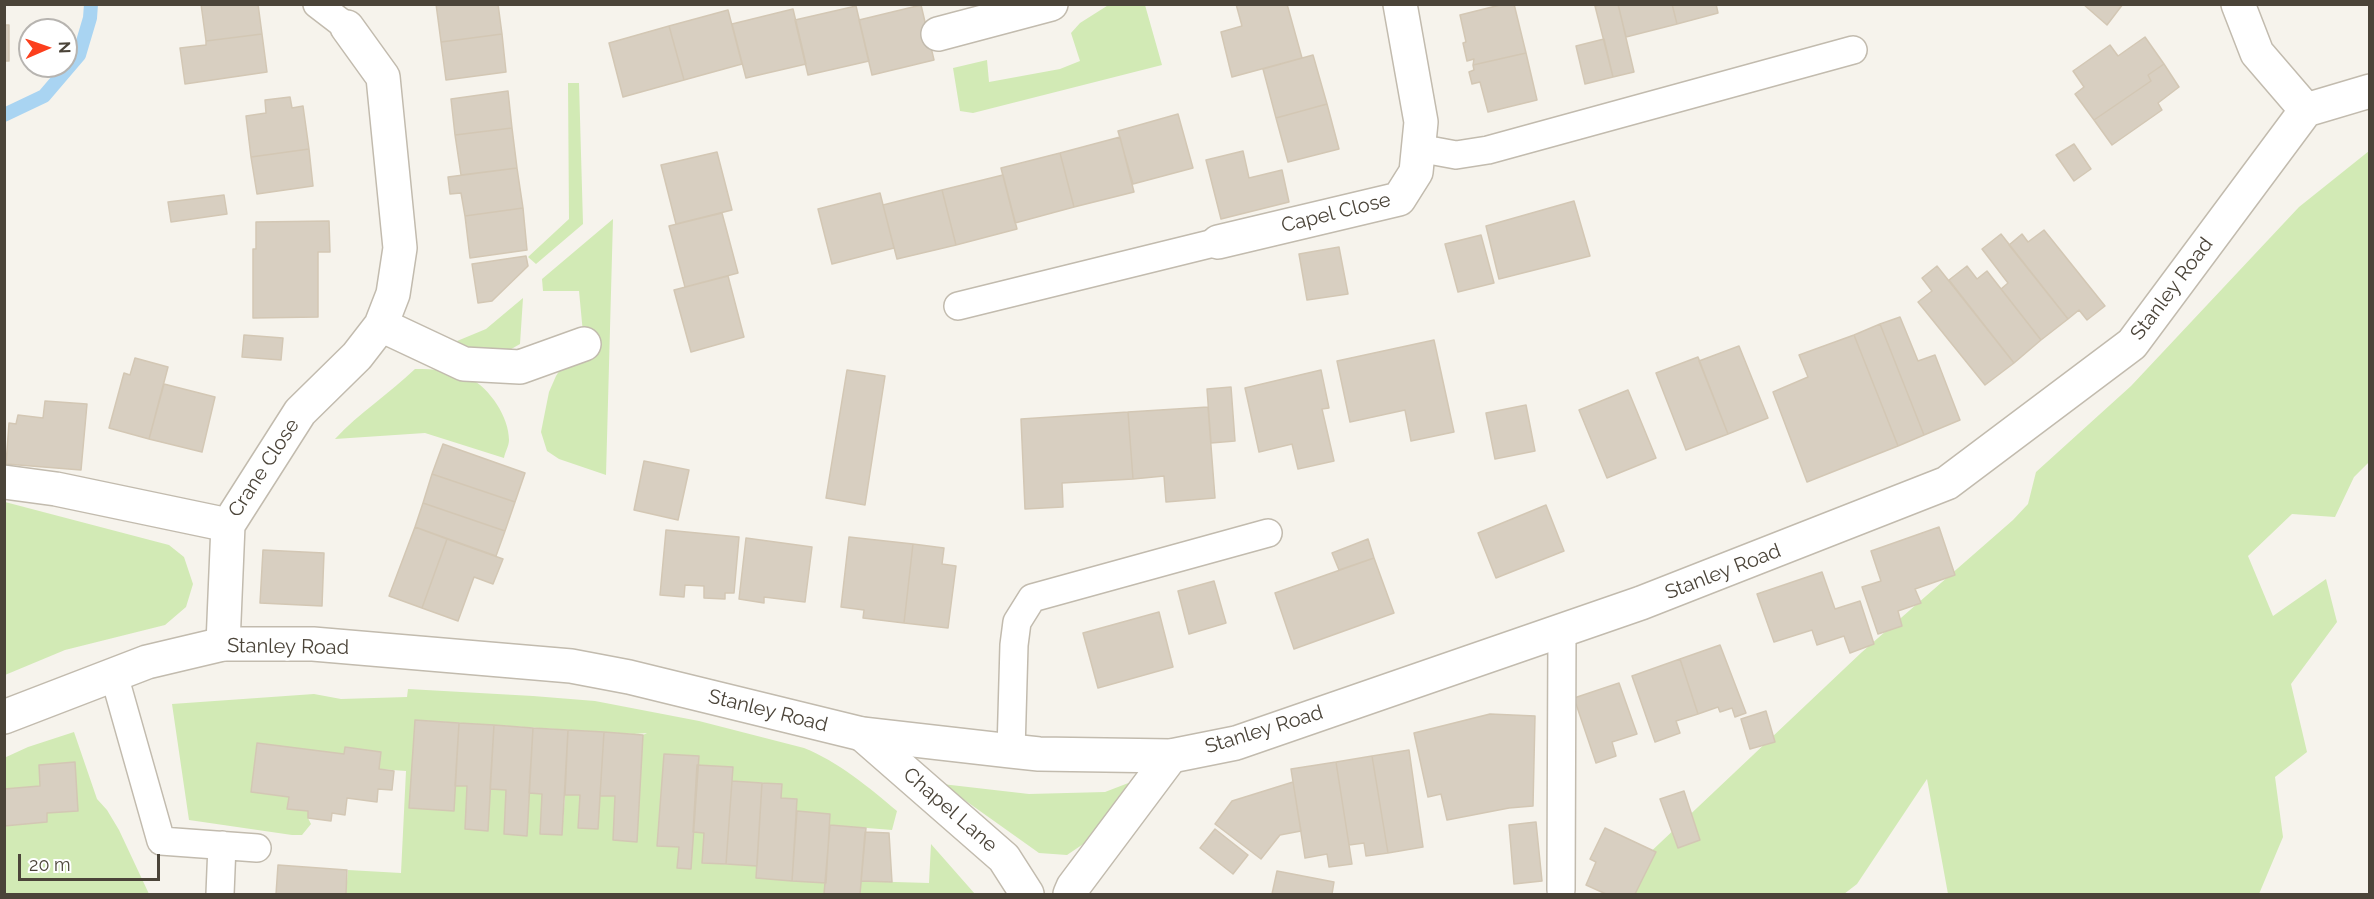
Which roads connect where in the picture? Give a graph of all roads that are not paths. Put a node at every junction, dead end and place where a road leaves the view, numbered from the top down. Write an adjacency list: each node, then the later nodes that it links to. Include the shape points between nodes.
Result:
1 (317, 4): 5 (lane)
2 (1051, 4): 6 (street)
3 (1400, 4): 10 (street, Capel Close, via 1421,122)
4 (2238, 4): 9 (street, via 2257,53)
5 (347, 27): 13 (street, Crane Close, via 383,77 400,248 393,294)
6 (938, 34)
7 (1853, 50): 10 (lane, via 1488,150 1456,155)
8 (2370, 91): 9 (street)
9 (2306, 110): 18 (street, Stanley Road, via 2132,344 1947,483 1709,578)
10 (1418, 148): 11 (street, Capel Close, via 1416,172 1399,200)
11 (1218, 242): 12 (lane)
12 (958, 306)
13 (381, 325): 14 (street, via 464,364 520,367); 16 (street, Crane Close, via 357,356 300,412)
14 (584, 344)
15 (4, 482): 16 (street)
16 (228, 525): 19 (street, Crane Close)
17 (1268, 533): 23 (lane, via 1032,598 1017,622)
18 (1562, 630): 24 (street, Stanley Road, via 1236,743); 27 (lane)
19 (223, 644): 20 (street, Stanley Road, via 147,662); 22 (street, Stanley Road, via 313,644 571,666)
20 (114, 675): 21 (street, Stanley Road); 25 (lane, via 161,841)
21 (4, 717)
22 (862, 734): 23 (street, Stanley Road); 29 (street, Chapel Lane, via 1004,858)
23 (1011, 751): 24 (street, Stanley Road)
24 (1171, 756): 30 (street)
25 (222, 845): 26 (lane); 28 (lane)
26 (257, 848)
27 (1561, 890)
28 (220, 894)
29 (1027, 894)
30 (1070, 894)

